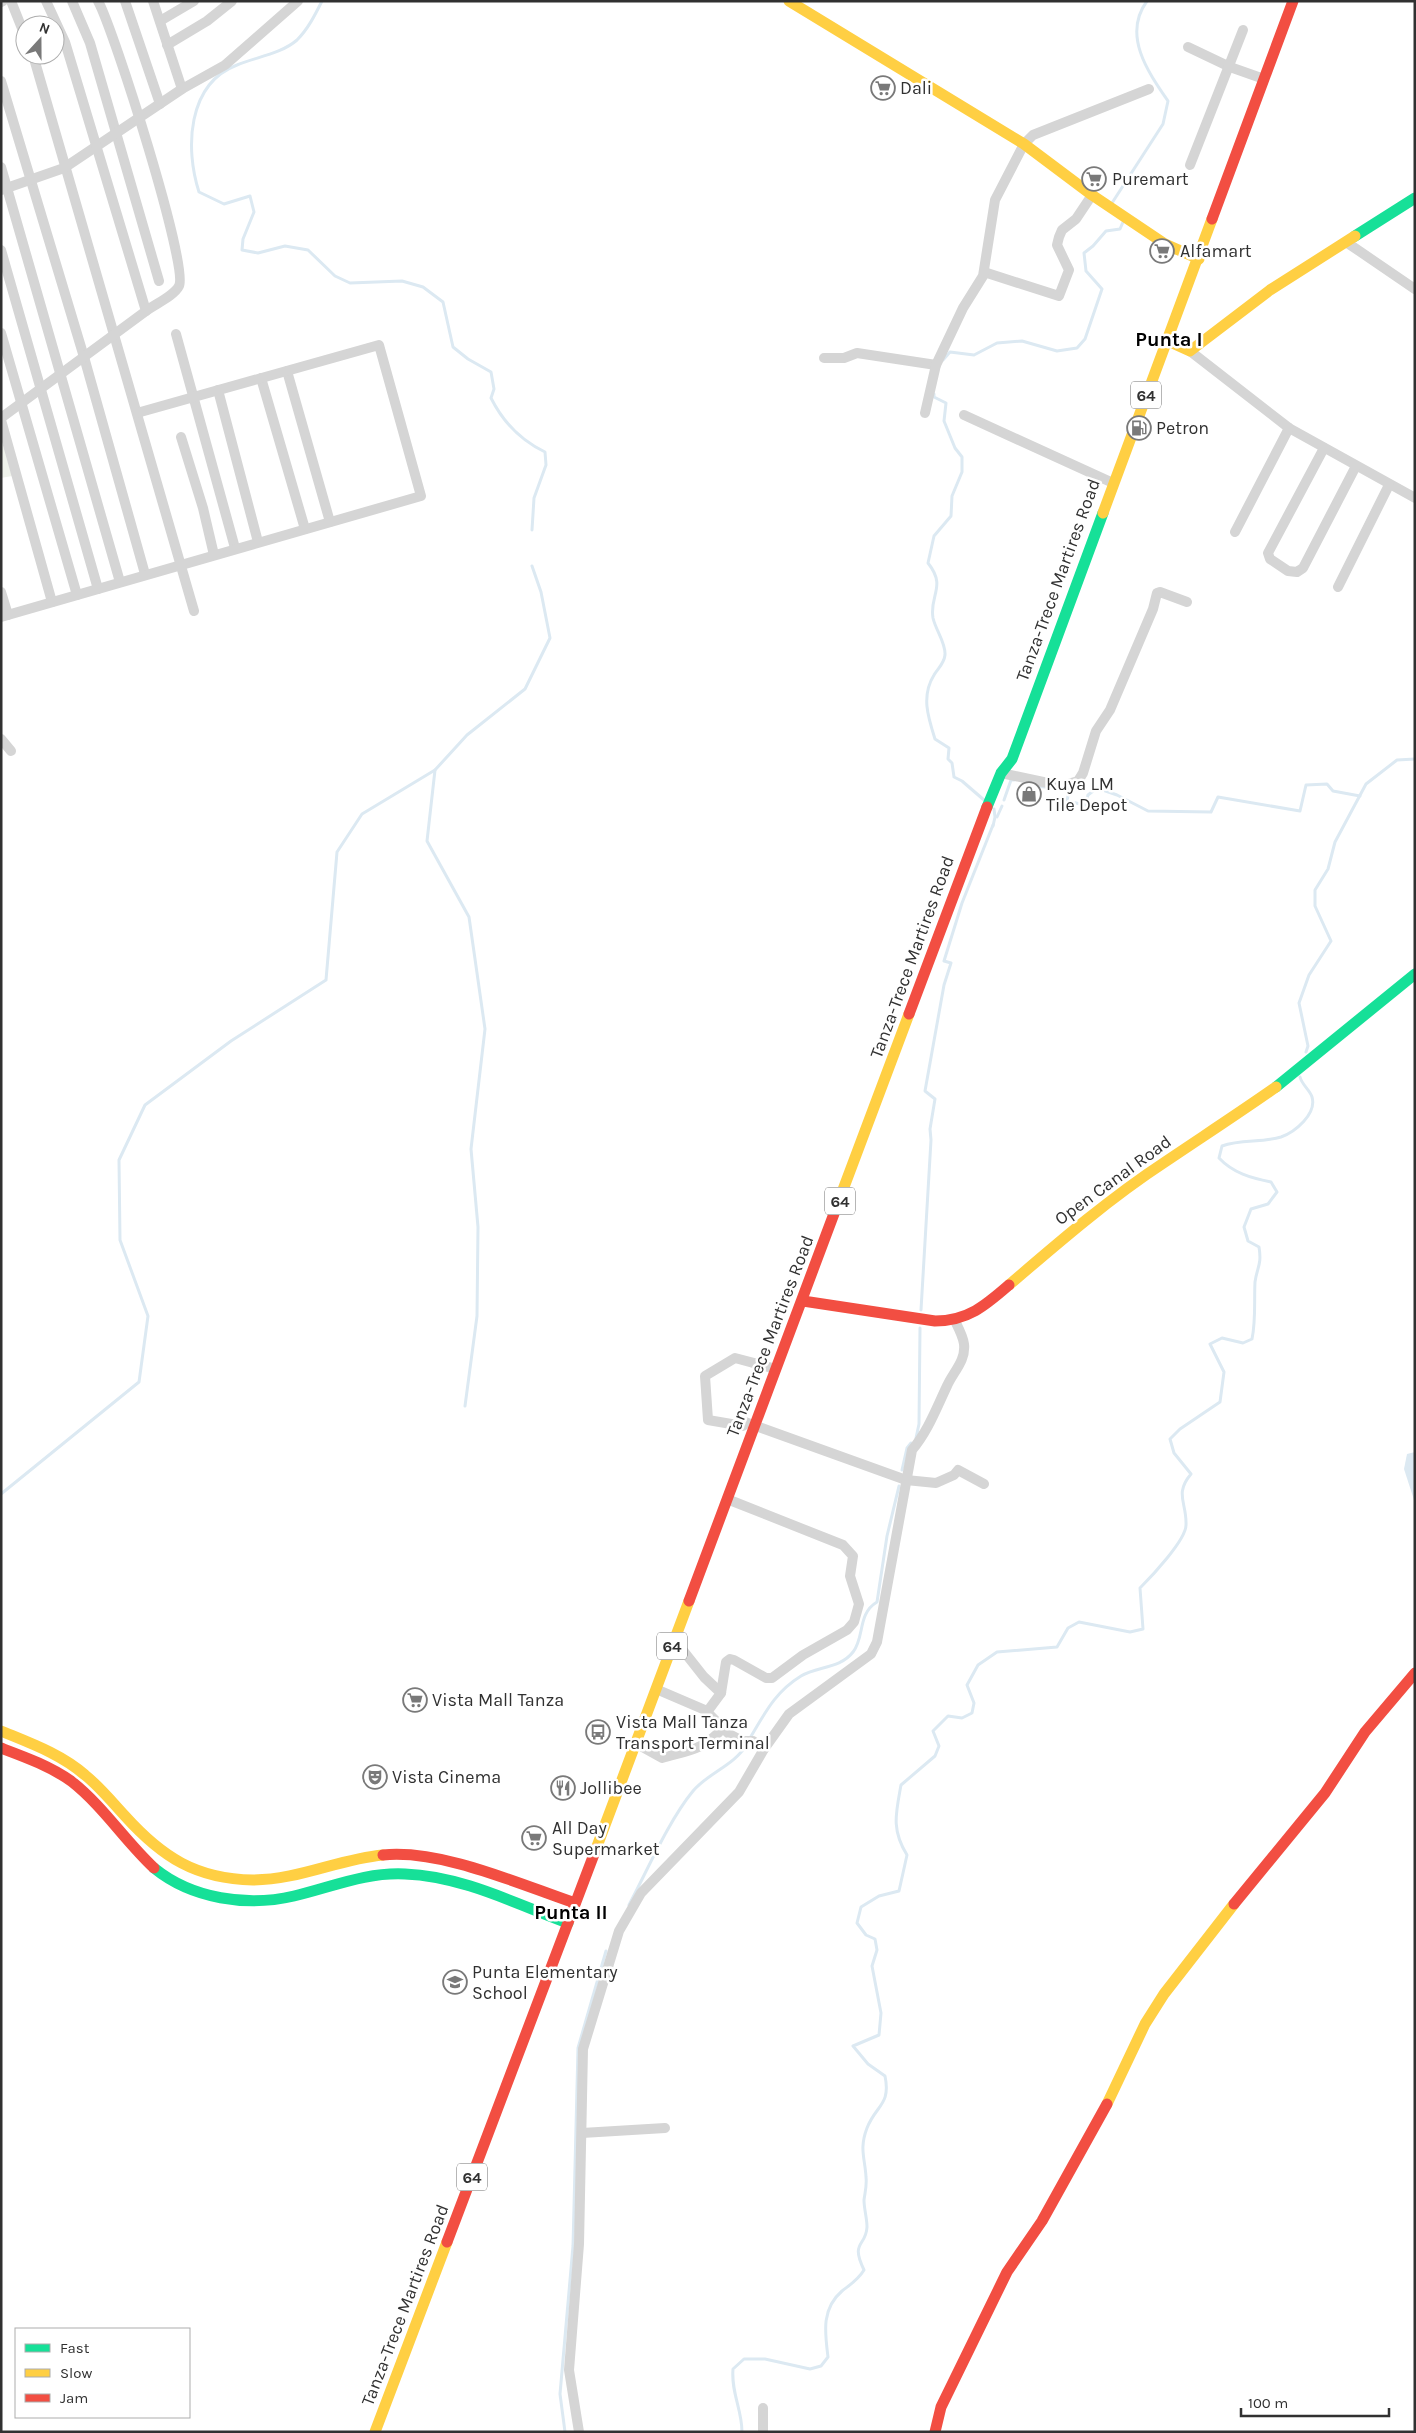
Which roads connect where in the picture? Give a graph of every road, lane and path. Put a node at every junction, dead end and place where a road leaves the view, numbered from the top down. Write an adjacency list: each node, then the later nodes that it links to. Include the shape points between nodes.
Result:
1 (11, 1): 12 (street)
2 (46, 1): 27 (street, via 65,42)
3 (72, 1): 25 (street, via 90,43)
4 (98, 1): 24 (street, via 123,62)
5 (125, 1): 23 (street)
6 (153, 1): 13 (street)
7 (194, 1): 13 (street)
8 (232, 1): 15 (street, via 207,21)
9 (298, 1): 22 (street, via 225,65)
10 (789, 1): 26 (main road)
11 (1293, 1): 19 (main road, Tanza-Trece Martires Road / 64)
12 (17, 15)
13 (160, 21): 15 (street)
14 (1243, 30): 18 (street)
15 (167, 45): 22 (street)
16 (1188, 47): 18 (street)
17 (35, 65): 30 (street)
18 (1230, 67): 19 (street); 28 (street)
19 (1264, 79): 37 (main road, Tanza-Trece Martires Road / 64)
20 (1, 82): 31 (street)
21 (1148, 88): 26 (street, via 1033,135)
22 (182, 89): 23 (street)
23 (160, 104): 24 (street)
24 (138, 119): 25 (street); 41 (street, via 164,200 181,279 176,290)
25 (118, 132): 27 (street); 39 (street)
26 (1024, 144): 33 (main road); 38 (street, via 995,200)
27 (96, 146): 30 (street); 41 (street)
28 (1190, 165)
29 (1, 167): 32 (street)
30 (64, 168): 31 (street); 43 (street)
31 (31, 180): 32 (street); 47 (street)
32 (5, 189): 51 (street)
33 (1092, 195): 37 (main road, via 1165,244); 38 (street, via 1059,237 1059,251 1069,270 1058,296)
34 (1415, 198): 35 (main road)
35 (1346, 242): 40 (street); 46 (main road, via 1270,290)
36 (1, 250): 53 (street)
37 (1199, 259): 45 (main road, Tanza-Trece Martires Road / 64)
38 (984, 272): 49 (street)
39 (159, 281)
40 (1415, 289)
41 (146, 311): 43 (street)
42 (1, 333): 56 (street)
43 (114, 334): 47 (street); 57 (street)
44 (176, 334): 55 (street)
45 (1168, 341): 46 (main road); 65 (main road, Tanza-Trece Martires Road / 64)
46 (1190, 351): 61 (street)
47 (84, 357): 51 (street); 75 (street)
48 (824, 358): 49 (street, via 844,358 857,353)
49 (936, 365): 58 (street)
50 (287, 371): 52 (street); 68 (street); 68 (street, via 379,345 421,496)
51 (61, 374): 53 (street); 76 (street)
52 (261, 378): 54 (street); 69 (street)
53 (40, 390): 56 (street); 78 (street)
54 (218, 390): 55 (street); 71 (street)
55 (195, 397): 57 (street); 72 (street)
56 (22, 404): 60 (street); 80 (street)
57 (137, 413): 74 (street)
58 (924, 413)
59 (964, 415): 65 (street)
60 (1, 419): 81 (street)
61 (1289, 428): 63 (street); 70 (street)
62 (181, 437): 73 (street)
63 (1324, 448): 64 (street); 64 (street, via 1268,553 1270,560 1288,571 1297,572 1303,568)
64 (1356, 466): 66 (street)
65 (1113, 482): 87 (main road, Tanza-Trece Martires Road / 64, via 1012,759)
66 (1389, 485): 67 (street); 77 (street)
67 (1415, 498)
68 (330, 522): 69 (street)
69 (305, 529): 71 (street)
70 (1235, 532)
71 (258, 542): 72 (street)
72 (235, 548): 73 (street)
73 (214, 554): 74 (street)
74 (182, 564): 75 (street); 83 (street)
75 (145, 574): 76 (street)
76 (120, 582): 78 (street)
77 (1338, 587)
78 (98, 589): 80 (street)
79 (1, 592): 84 (street)
80 (77, 595): 81 (street)
81 (52, 602): 84 (street)
82 (1187, 602): 87 (street, via 1157,593 1110,710 1096,731 1078,781 1062,786)
83 (194, 611)
84 (4, 616)
85 (1, 739): 86 (street)
86 (11, 751)
87 (1001, 773): 89 (main road, Tanza-Trece Martires Road / 64)
88 (1415, 974): 90 (main road, Open Canal Road, via 1278,1085 1164,1162 1068,1234 981,1308)
89 (802, 1301): 90 (main road, Open Canal Road, via 935,1321); 91 (main road, Tanza-Trece Martires Road / 64)
90 (954, 1319): 93 (street, via 964,1345 962,1362 947,1384 926,1432 912,1450)
91 (776, 1369): 92 (main road, Tanza-Trece Martires Road / 64); 92 (street, via 735,1358 705,1376 708,1420 743,1426 745,1422)
92 (754, 1426): 93 (street); 95 (main road, Tanza-Trece Martires Road / 64)
93 (906, 1480): 94 (street, via 936,1483 958,1470); 105 (street, via 877,1642 871,1654 788,1714)
94 (984, 1484)
95 (727, 1499): 96 (main road, Tanza-Trece Martires Road / 64); 99 (street, via 843,1545 853,1556 850,1576 859,1604 858,1614 847,1630 803,1655 772,1678 730,1660 726,1662)
96 (674, 1639): 98 (main road, Tanza-Trece Martires Road / 64); 99 (street)
97 (1415, 1673): 116 (main road, via 1365,1732 1325,1792 1265,1862 1164,1994 1145,2024 1099,2120 1042,2221 1007,2272 974,2336 941,2407)
98 (656, 1689): 100 (street); 103 (main road, Tanza-Trece Martires Road / 64)
99 (721, 1693): 100 (street)
100 (707, 1712): 101 (street)
101 (722, 1728): 103 (street, via 700,1748 662,1758); 105 (street, via 742,1741 753,1741)
102 (1, 1731): 106 (main road, via 73,1764)
103 (635, 1743): 108 (main road, Tanza-Trece Martires Road / 64)
104 (1, 1748): 107 (main road, via 65,1777 80,1788)
105 (764, 1748): 111 (street, via 739,1792 641,1893 619,1931 583,2049)
106 (127, 1820): 107 (main road); 108 (main road, via 149,1843 173,1860 221,1877 288,1877 357,1858 411,1854 443,1860)
107 (116, 1830): 109 (main road, via 139,1856 165,1876 189,1889 216,1896 239,1899 292,1897 360,1878 383,1874 409,1875 467,1887)
108 (575, 1903): 109 (main road, Tanza-Trece Martires Road / 64)
109 (568, 1923): 113 (main road, Tanza-Trece Martires Road / 64)
110 (665, 2128): 111 (street)
111 (582, 2133): 114 (street, via 579,2244 568,2370)
112 (763, 2408): 115 (street)
113 (375, 2432)
114 (579, 2432)
115 (763, 2432)
116 (935, 2432)

